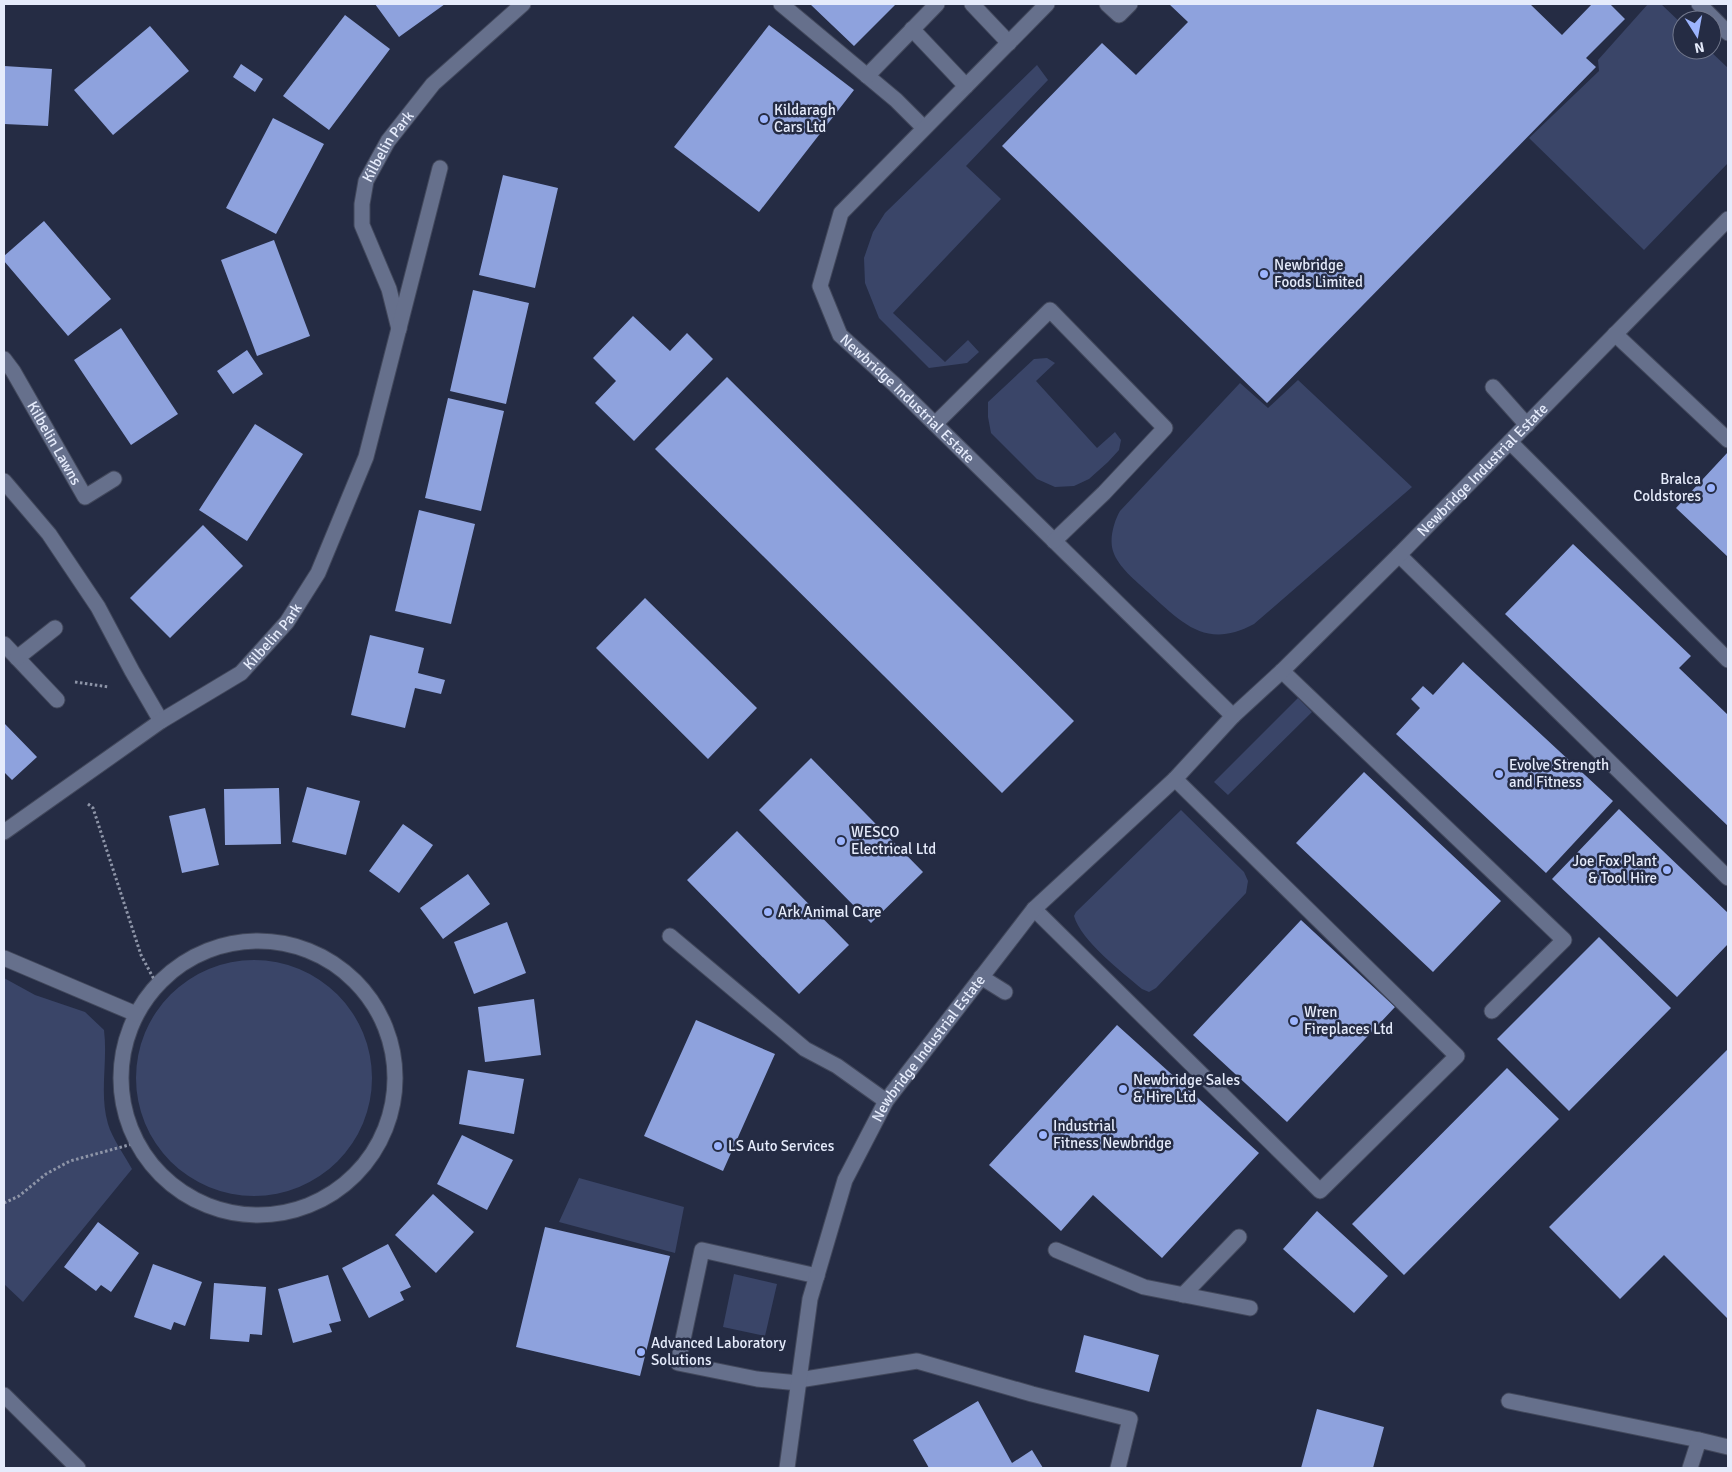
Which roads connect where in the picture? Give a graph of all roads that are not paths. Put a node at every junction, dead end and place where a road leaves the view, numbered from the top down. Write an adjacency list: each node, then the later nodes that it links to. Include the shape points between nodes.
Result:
1 (523, 4): 17 (street, Kilbelin Park, via 433,84 388,141 366,181 362,225 389,289)
2 (781, 4): 12 (street)
3 (937, 4): 9 (street)
4 (972, 4): 11 (street)
5 (1048, 4): 11 (street, Newbridge Industrial Estate)
6 (1107, 4): 7 (street, via 1119,15)
7 (1130, 4)
8 (1699, 4): 10 (street)
9 (912, 29): 12 (street); 13 (street)
10 (1728, 33)
11 (1009, 43): 13 (street, Newbridge Industrial Estate)
12 (867, 76): 14 (street)
13 (966, 86): 14 (street, Newbridge Industrial Estate)
14 (924, 128): 21 (street, Newbridge Industrial Estate, via 840,213 820,286 840,335)
15 (440, 168): 17 (street, Kilbelin Park)
16 (1728, 219): 18 (street, Newbridge Industrial Estate)
17 (399, 330): 36 (street, Kilbelin Park, via 366,457 318,573 287,622 241,673)
18 (1616, 334): 22 (street, Newbridge Industrial Estate); 23 (street)
19 (4, 359): 25 (street, Kilbelin Lawns, via 85,497)
20 (1493, 387): 22 (street)
21 (935, 424): 27 (street, Newbridge Industrial Estate); 27 (street, via 1050,310 1165,428 1104,494)
22 (1527, 425): 24 (street, Newbridge Industrial Estate)
23 (1728, 440)
24 (1510, 442): 28 (street, Newbridge Industrial Estate); 32 (street)
25 (114, 479)
26 (4, 481): 36 (street, via 48,534 98,607)
27 (1054, 541): 35 (street, Newbridge Industrial Estate)
28 (1399, 555): 33 (street, Newbridge Industrial Estate); 39 (street)
29 (55, 628): 31 (street)
30 (4, 644): 31 (street)
31 (16, 658): 34 (street)
32 (1728, 660)
33 (1282, 671): 35 (street, Newbridge Industrial Estate); 45 (street, via 1564,940)
34 (57, 700)
35 (1233, 716): 37 (street, Newbridge Industrial Estate)
36 (161, 721): 38 (street, Kilbelin Park)
37 (1175, 779): 40 (street, Newbridge Industrial Estate); 40 (street, via 1457,1056 1320,1191)
38 (4, 832)
39 (1728, 878)
40 (1034, 909): 43 (street, Newbridge Industrial Estate)
41 (670, 936): 47 (street, via 805,1049 837,1066)
42 (4, 958): 46 (street)
43 (981, 977): 44 (street); 47 (street, Newbridge Industrial Estate)
44 (1005, 992)
45 (1492, 1011)
46 (136, 1014): 46 (street, via 157,985 190,958 231,943 274,942 316,953 352,978 378,1012 393,1053 394,1096 382,1137 358,1173 324,1199 283,1214 239,1214 198,1203 162,1178 136,1143 124,1112 120,1079 124,1046)
47 (886, 1100): 50 (street, Newbridge Industrial Estate, via 845,1180)
48 (1239, 1237): 51 (street)
49 (1056, 1250): 51 (street, via 1144,1287)
50 (817, 1276): 53 (street, Newbridge Industrial Estate, via 810,1299); 53 (street, via 702,1250 678,1363 757,1379)
51 (1183, 1295): 52 (street)
52 (1250, 1308)
53 (799, 1382): 59 (street, Newbridge Industrial Estate); 60 (street, via 917,1361 1130,1419)
54 (4, 1395): 58 (street)
55 (1509, 1400): 56 (street)
56 (1699, 1440): 57 (street); 61 (street)
57 (1728, 1447)
58 (78, 1468)
59 (788, 1468)
60 (1118, 1468)
61 (1690, 1468)

